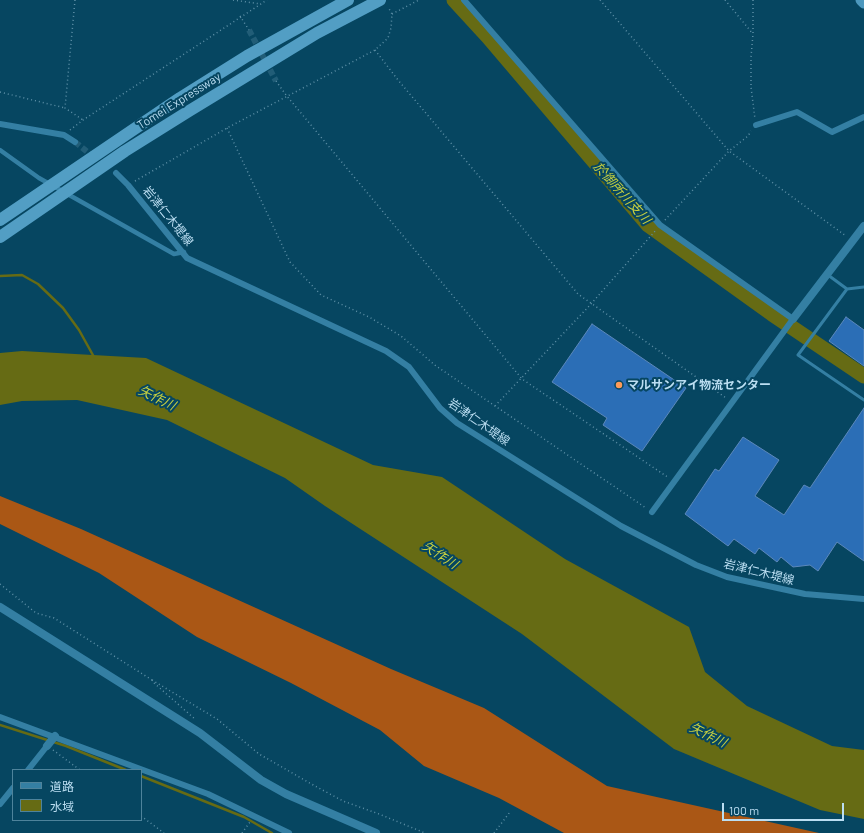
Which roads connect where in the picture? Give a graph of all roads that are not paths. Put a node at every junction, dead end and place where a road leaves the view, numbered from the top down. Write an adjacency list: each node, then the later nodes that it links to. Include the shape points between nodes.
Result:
1 (348, 0): 12 (highway, Tomei Expressway, via 247,56)
2 (380, 0): 14 (highway, Tomei Expressway, via 255,69 69,189)
3 (464, 0): 19 (street, via 660,225)
4 (860, 0): 5 (highway)
5 (864, 3)
6 (864, 117): 8 (street, via 832,132 797,112)
7 (0, 124): 9 (street, via 64,136)
8 (756, 125)
9 (75, 142)
10 (0, 150): 15 (street, via 39,178 174,254)
11 (116, 173): 15 (street, 岩津仁木堤線)
12 (0, 220)
13 (863, 228): 16 (street)
14 (0, 237)
15 (184, 252): 22 (street, 岩津仁木堤線, via 187,258 386,351 409,367 440,408 457,423 621,526 696,565 746,583 805,594)
16 (827, 274): 18 (lane); 19 (street)
17 (864, 287): 18 (lane)
18 (847, 289): 20 (lane, via 798,355)
19 (793, 319): 21 (street)
20 (864, 400)
21 (652, 512)
22 (864, 599)
23 (0, 607): 31 (street, via 200,733 261,780 332,816)
24 (0, 717): 25 (street)
25 (55, 736): 26 (street); 30 (street, via 208,794)
26 (47, 746): 27 (street)
27 (29, 769)
28 (12, 789): 29 (street)
29 (0, 804)
30 (289, 833)
31 (376, 833)

